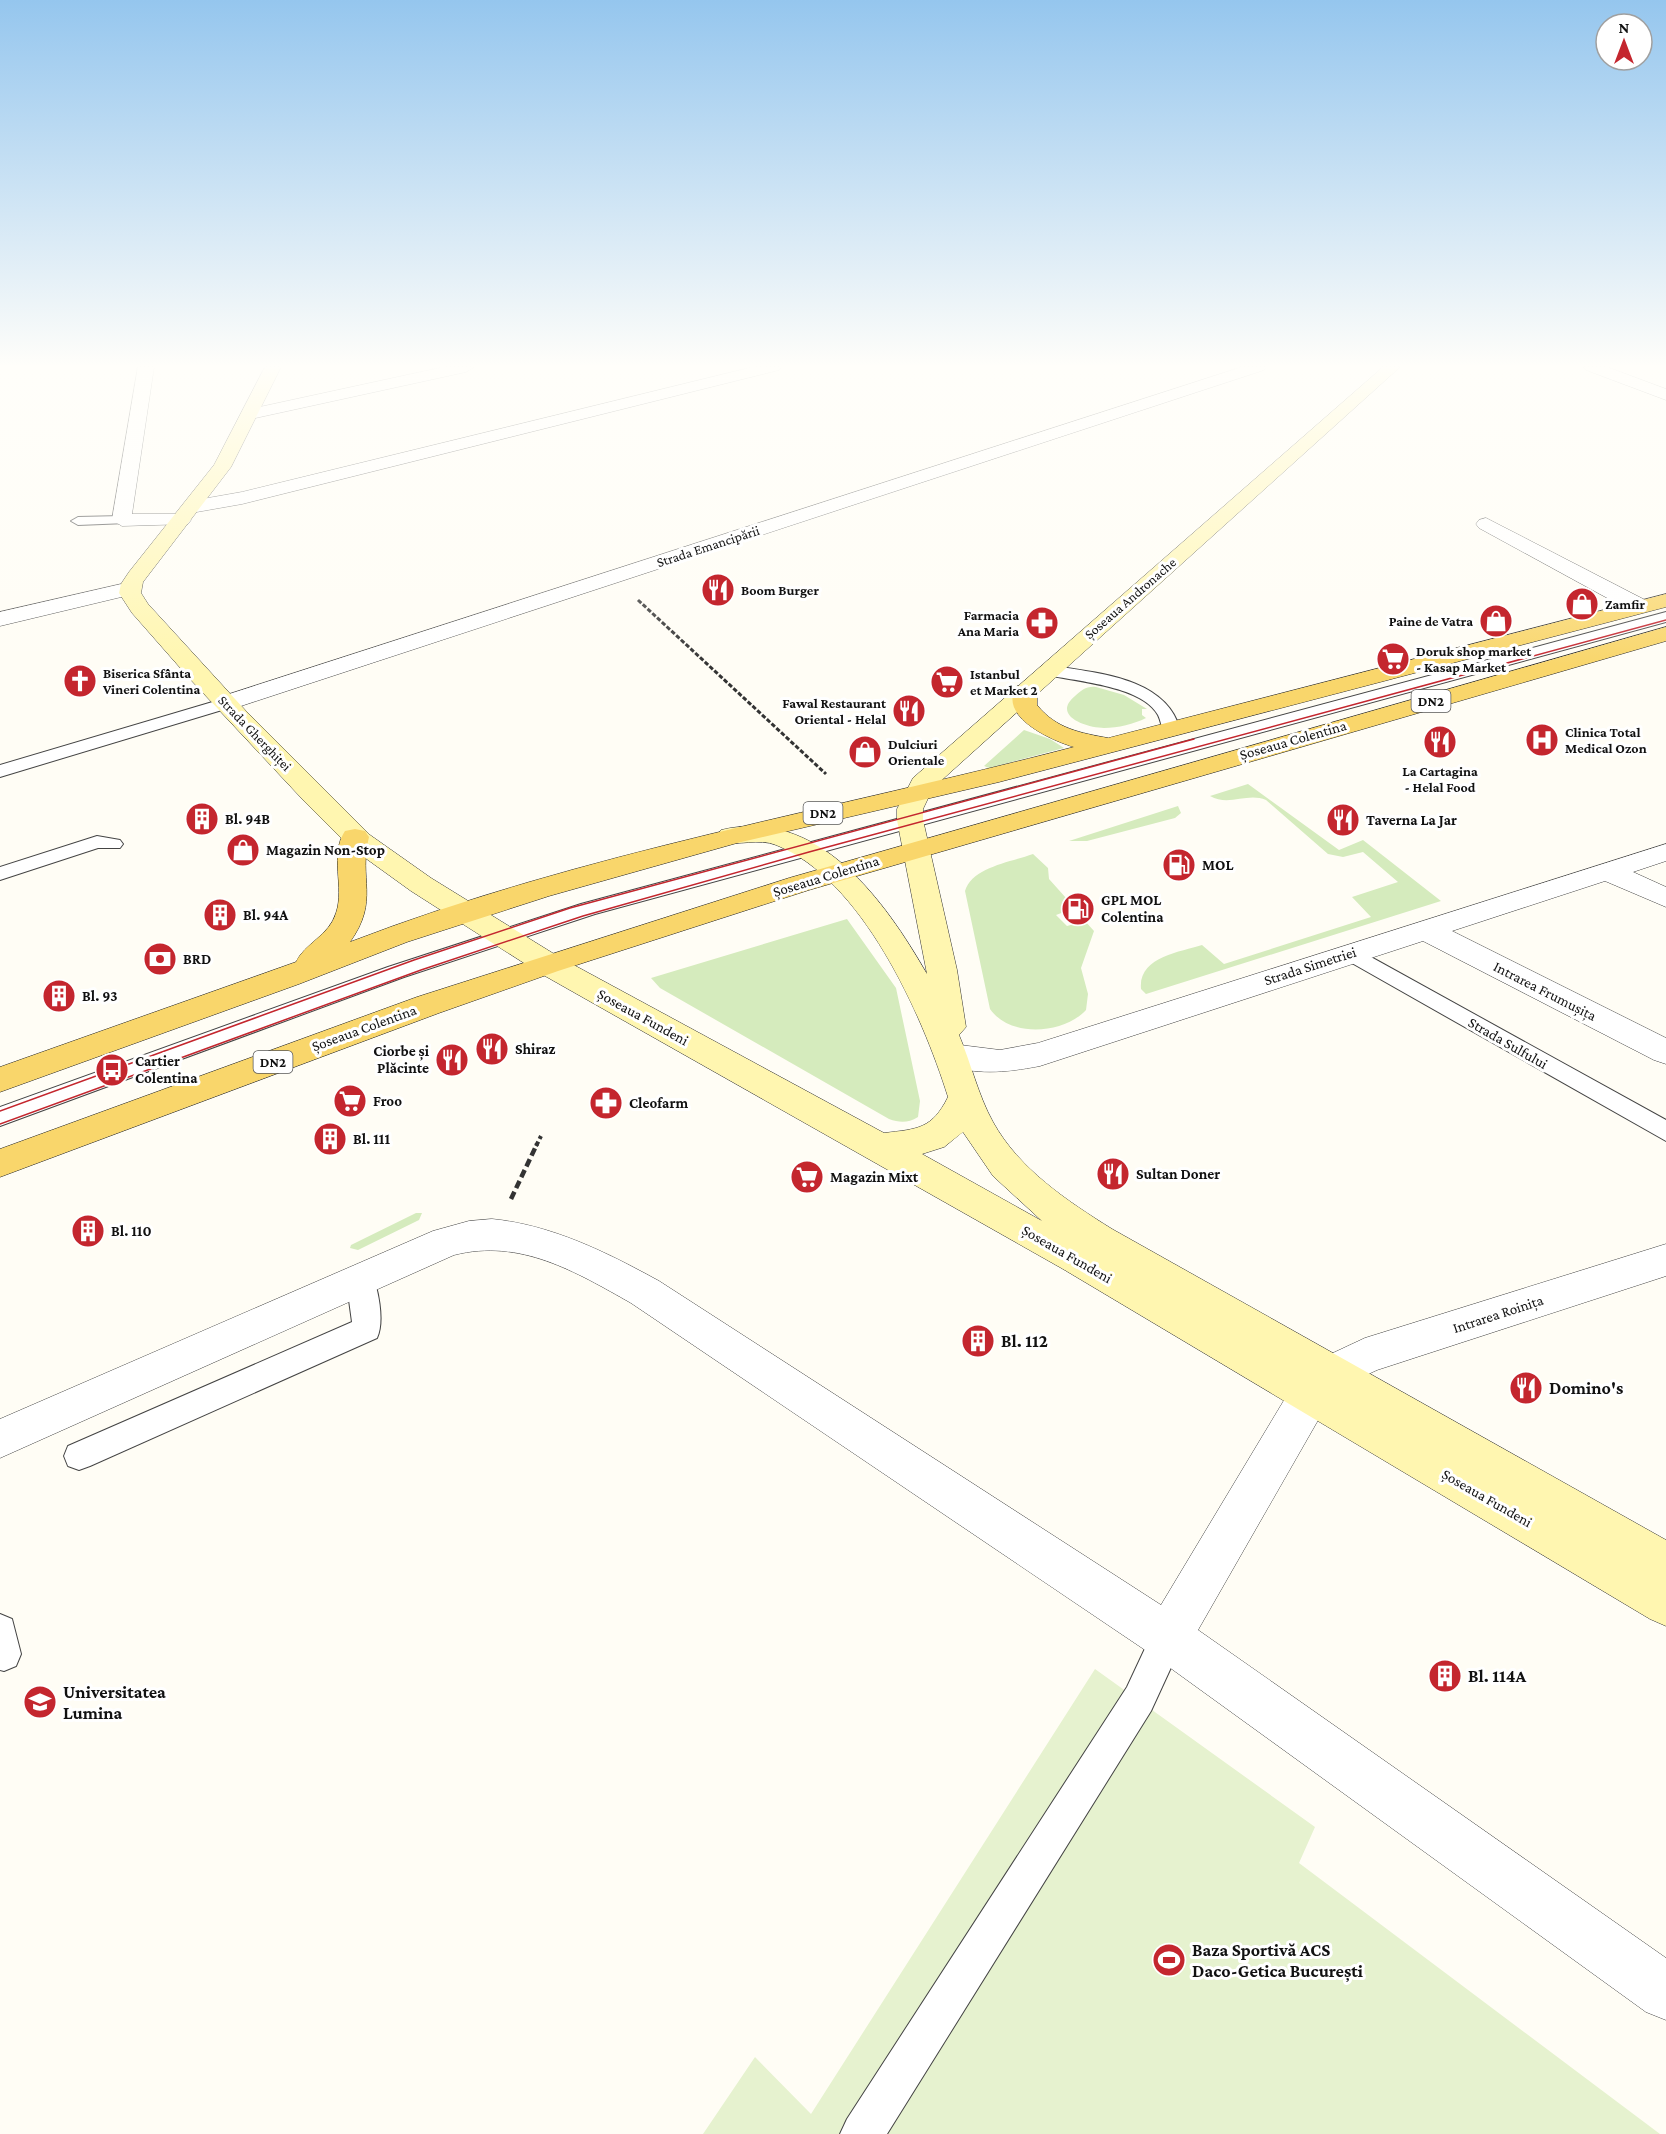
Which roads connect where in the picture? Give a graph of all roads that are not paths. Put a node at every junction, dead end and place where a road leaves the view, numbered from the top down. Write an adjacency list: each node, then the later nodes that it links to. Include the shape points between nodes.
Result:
1 (130, 467): 7 (street)
2 (222, 467): 6 (main road)
3 (369, 467): 6 (street)
4 (952, 467): 18 (street, Strada Emancipării)
5 (1279, 467): 16 (main road, Șoseaua Andronache)
6 (186, 514): 7 (street); 10 (main road)
7 (122, 520): 8 (lane)
8 (78, 521)
9 (1486, 524): 12 (street)
10 (130, 588): 14 (street); 18 (main road, Strada Gherghiței, via 144,614)
11 (1666, 600): 12 (main road, DN2)
12 (1639, 606): 19 (main road, DN2)
13 (1666, 617): 23 (lane)
14 (0, 619)
15 (1666, 634): 28 (main road, Șoseaua Colentina / DN2)
16 (1048, 670): 17 (main road, Șoseaua Andronache); 19 (lane, via 1088,676 1138,692 1159,705 1171,721)
17 (1025, 691): 20 (main road, via 1025,706 1045,726 1072,739); 22 (main road, Șoseaua Andronache, via 938,767)
18 (226, 703): 21 (lane); 25 (main road, Strada Gherghiței)
19 (1171, 729): 20 (main road, DN2)
20 (1113, 745): 22 (main road, DN2)
21 (0, 771)
22 (916, 794): 23 (main road, Șoseaua Andronache); 24 (main road, DN2)
23 (910, 820): 27 (lane); 28 (main road, Șoseaua Andronache)
24 (731, 836): 27 (main road, Șoseaua Fundeni, via 774,836); 34 (main road, DN2)
25 (355, 837): 34 (main road, Strada Gherghiței); 39 (main road, via 350,852 352,907 342,934 314,961)
26 (113, 844): 32 (lane, via 97,842)
27 (804, 848): 31 (main road, Șoseaua Fundeni); 36 (lane)
28 (915, 850): 31 (main road, Șoseaua Colentina / DN2); 41 (main road, Șoseaua Fundeni, via 946,994)
29 (1666, 852): 30 (street, Strada Simetriei)
30 (1607, 872): 33 (street); 35 (street, Strada Simetriei)
31 (835, 873): 38 (main road, Șoseaua Colentina / DN2); 41 (main road, Șoseaua Fundeni, via 861,899 907,963)
32 (0, 874)
33 (1666, 898)
34 (464, 913): 36 (main road, Șoseaua Fundeni); 39 (main road, DN2)
35 (1424, 929): 37 (street, Strada Simetriei); 40 (street, Intrarea Frumușița)
36 (501, 936): 38 (main road, Șoseaua Fundeni); 44 (lane)
37 (1350, 953): 41 (street, Strada Simetriei, via 1040,1054 1000,1062); 45 (lane, Strada Sulfului)
38 (547, 964): 46 (main road, Șoseaua Fundeni); 47 (main road, Șoseaua Colentina / DN2)
39 (288, 977): 42 (main road, DN2)
40 (1666, 1052)
41 (952, 1056): 43 (main road, Șoseaua Fundeni)
42 (0, 1080)
43 (964, 1099): 46 (main road, via 955,1121 945,1132 930,1139); 50 (main road, Șoseaua Fundeni, via 993,1151 1048,1208)
44 (0, 1117)
45 (1666, 1132)
46 (880, 1147): 50 (main road, Șoseaua Fundeni)
47 (0, 1163)
48 (1666, 1260): 50 (street, Intrarea Roinița, via 1365,1356)
49 (360, 1278): 51 (street); 52 (lane, via 367,1329); 55 (street, via 446,1242 493,1234 535,1242 610,1272)
50 (1321, 1384): 53 (main road, Șoseaua Fundeni); 54 (main road, Șoseaua Fundeni); 55 (street)
51 (0, 1439)
52 (80, 1456)
53 (1666, 1565)
54 (1666, 1603)
55 (1168, 1637): 56 (street); 57 (lane, via 1139,1699)
56 (1666, 1992)
57 (862, 2134)

